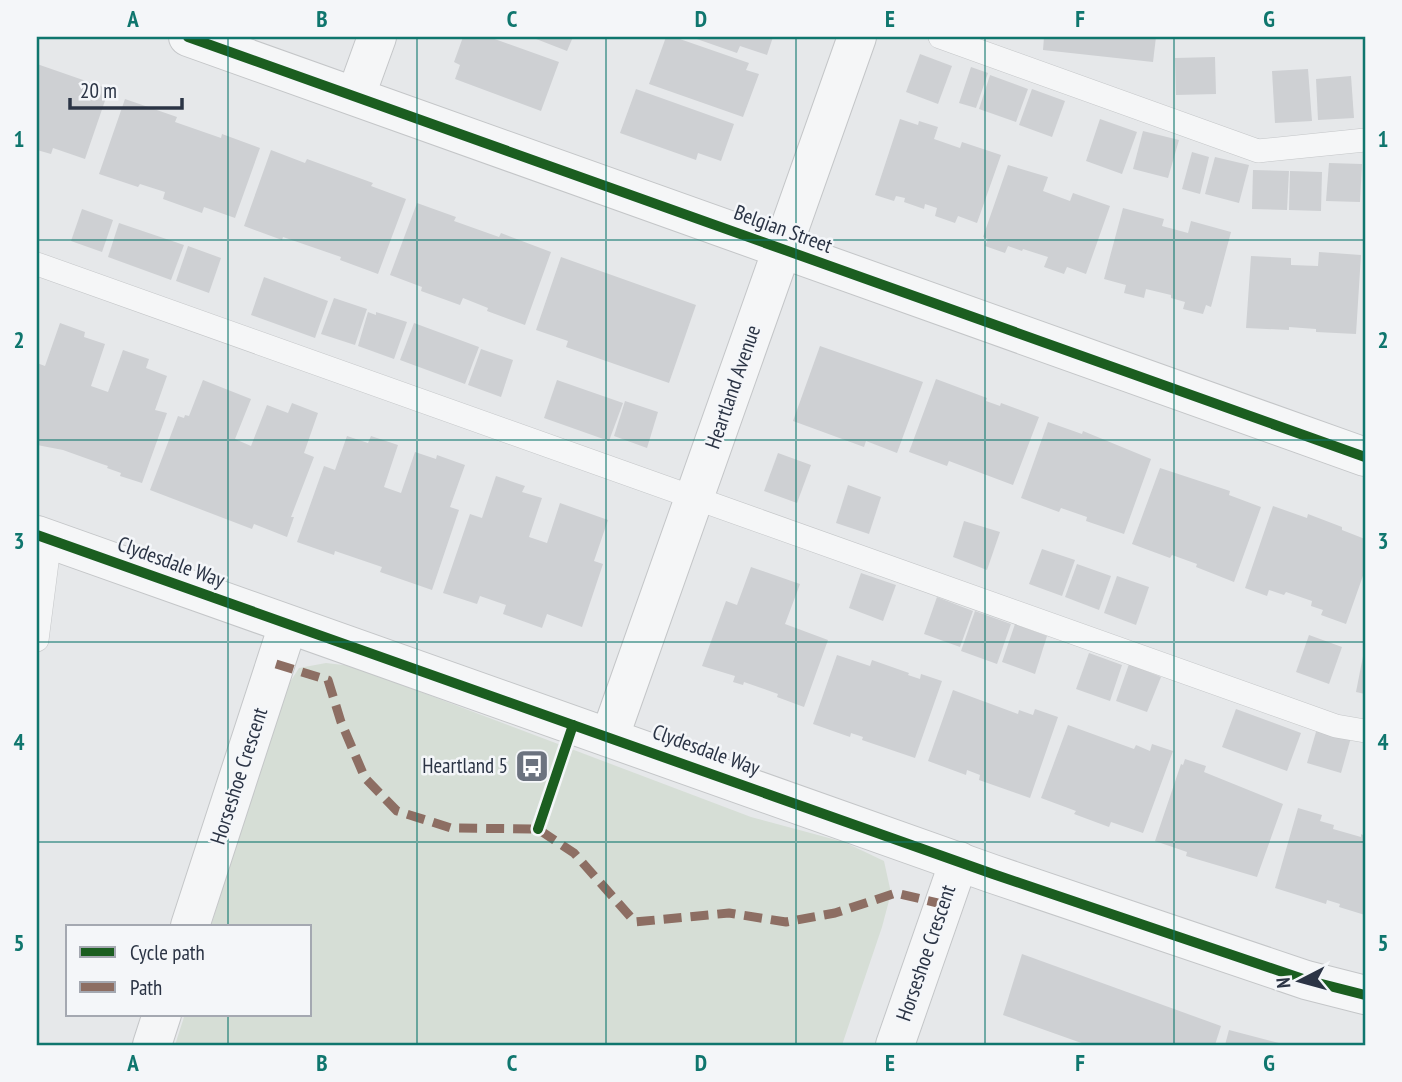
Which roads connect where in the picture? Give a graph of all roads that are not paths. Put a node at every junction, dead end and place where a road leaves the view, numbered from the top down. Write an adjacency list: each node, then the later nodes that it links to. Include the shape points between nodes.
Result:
1 (188, 37): 5 (street, Belgian Street)
2 (377, 37): 5 (street)
3 (857, 37): 7 (street, Heartland Avenue)
4 (940, 37): 6 (lane, via 1258,151)
5 (356, 95): 7 (street, Belgian Street)
6 (1365, 140)
7 (782, 249): 9 (street, Belgian Street); 10 (street, Heartland Avenue)
8 (37, 264): 10 (lane)
9 (1365, 457)
10 (694, 499): 14 (lane, via 1336,726); 15 (street, Heartland Avenue)
11 (43, 537): 12 (street, Clydesdale Way); 13 (lane)
12 (288, 625): 15 (street, Clydesdale Way); 17 (street, Horseshoe Crescent)
13 (37, 640)
14 (1365, 731)
15 (610, 736): 16 (street, Clydesdale Way)
16 (959, 862): 18 (street, Clydesdale Way, via 1306,980); 21 (street, Horseshoe Crescent)
17 (190, 925)
18 (1365, 995)
19 (161, 1016): 20 (street)
20 (152, 1045)
21 (895, 1045)

